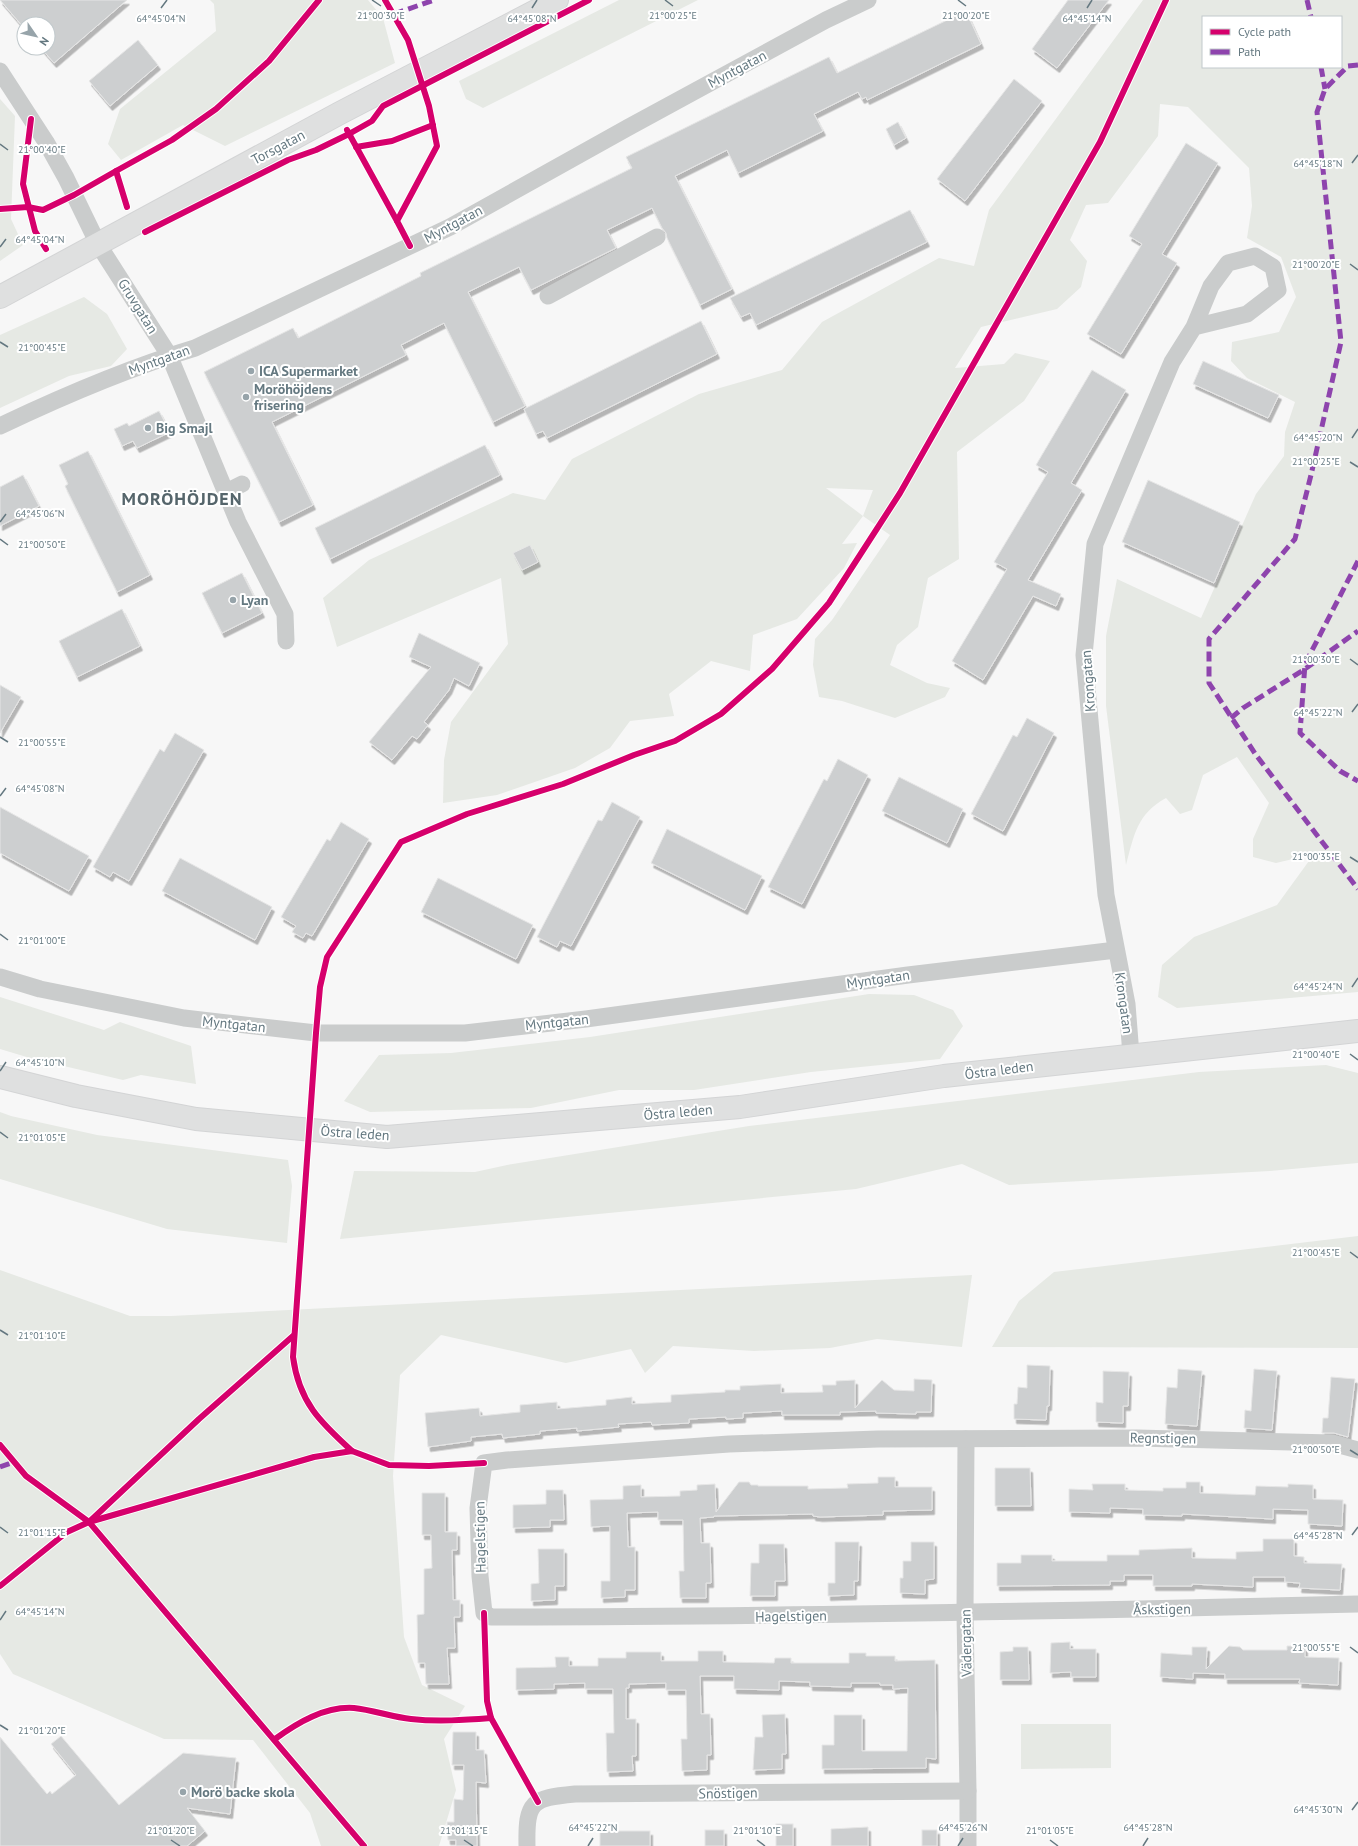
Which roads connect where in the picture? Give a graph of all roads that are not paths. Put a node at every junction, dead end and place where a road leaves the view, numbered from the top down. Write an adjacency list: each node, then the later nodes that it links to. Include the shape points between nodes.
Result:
1 (557, 0): 5 (street, Torsgatan, via 340,113)
2 (868, 0): 9 (street, Myntgatan, via 826,20 450,227 194,348)
3 (0, 71): 5 (street, Gruvgatan, via 46,142)
4 (658, 237): 6 (street)
5 (98, 244): 7 (street, Torsgatan); 9 (street, Gruvgatan)
6 (548, 296)
7 (0, 297)
8 (1194, 328): 8 (street, Krongatan, via 1211,286 1228,264 1255,256 1273,267 1278,290 1247,314); 14 (street, Krongatan, via 1172,362 1095,544 1084,655 1106,895)
9 (169, 356): 10 (street, Myntgatan, via 70,393); 12 (street, Gruvgatan)
10 (0, 426)
11 (242, 484): 12 (street)
12 (226, 492): 13 (street, Gruvgatan, via 238,522 285,614)
13 (286, 641)
14 (1116, 950): 15 (street, Myntgatan, via 465,1033 316,1033 184,1018 40,990); 17 (street, Krongatan, via 1127,1004)
15 (0, 977)
16 (1358, 1031): 17 (street, Östra leden)
17 (1131, 1055): 18 (street, Östra leden, via 944,1076 740,1107 387,1137 196,1119 76,1096)
18 (0, 1077)
19 (966, 1439): 20 (street, Regnstigen, via 1242,1439 1332,1443); 22 (street, Vädergatan); 22 (street, Hagelstigen, via 729,1444 491,1462 484,1463 478,1508 484,1613 491,1617)
20 (1358, 1450)
21 (1358, 1604): 22 (street, Åskstigen)
22 (965, 1614): 23 (street, Vädergatan)
23 (968, 1791): 24 (street, Snöstigen, via 576,1794 546,1797 531,1806 526,1823); 25 (street, Vädergatan)
24 (527, 1846)
25 (968, 1846)

